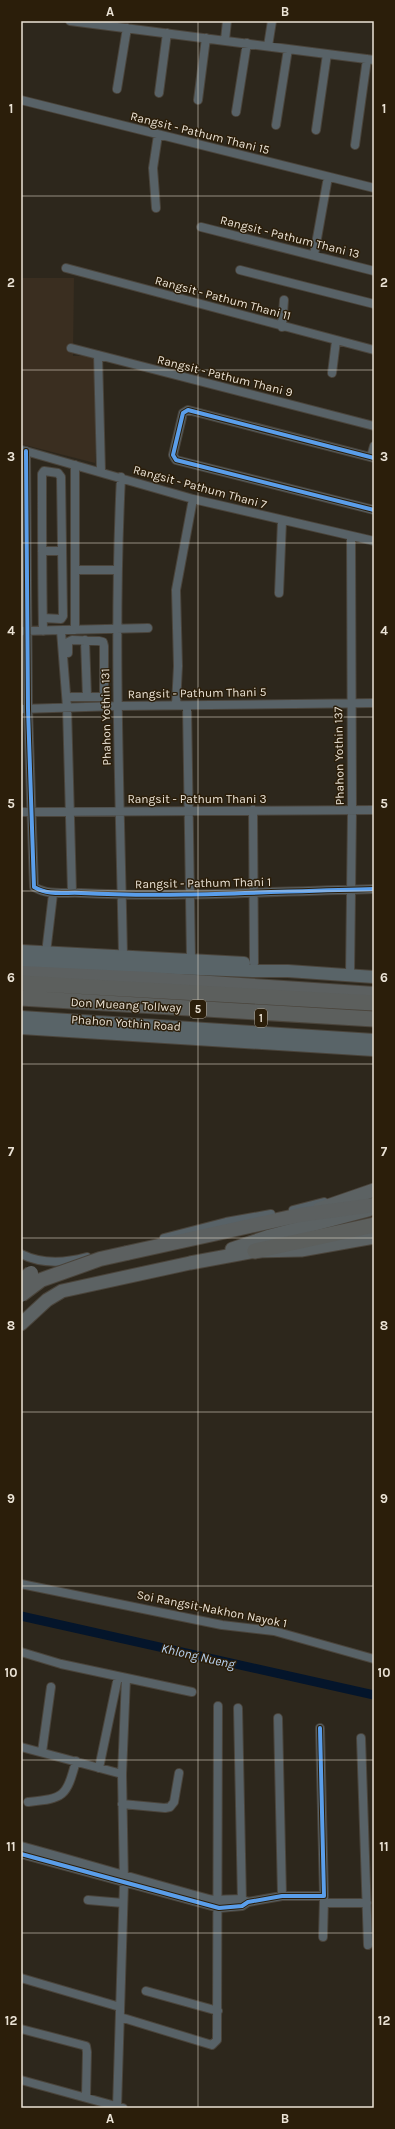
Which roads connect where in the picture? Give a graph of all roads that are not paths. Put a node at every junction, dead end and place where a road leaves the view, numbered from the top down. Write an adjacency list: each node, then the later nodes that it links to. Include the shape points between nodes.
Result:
1 (70, 21): 4 (street)
2 (227, 21): 8 (street)
3 (272, 21): 10 (street)
4 (102, 23): 5 (street)
5 (127, 28): 6 (street); 14 (street)
6 (167, 33): 7 (street); 15 (street)
7 (206, 38): 8 (street); 17 (street)
8 (225, 40): 9 (street)
9 (246, 43): 10 (street); 18 (street)
10 (268, 46): 11 (street)
11 (288, 48): 12 (street); 19 (street)
12 (327, 54): 13 (street); 20 (street)
13 (371, 60): 22 (street)
14 (117, 89)
15 (159, 93)
16 (21, 100): 21 (street, Rangsit - Pathum Thani 15)
17 (198, 100)
18 (236, 112)
19 (276, 125)
20 (316, 130)
21 (158, 135): 23 (street, Rangsit - Pathum Thani 15); 25 (street, via 153,168)
22 (355, 145)
23 (328, 177): 24 (street, Rangsit - Pathum Thani 15); 27 (street)
24 (374, 188)
25 (156, 208)
26 (200, 227): 27 (street, Rangsit - Pathum Thani 13)
27 (314, 255): 30 (street, Rangsit - Pathum Thani 13)
28 (66, 268): 33 (street, Rangsit - Pathum Thani 11)
29 (240, 270): 32 (street)
30 (374, 271)
31 (284, 300): 33 (street)
32 (374, 304)
33 (282, 327): 34 (street, Rangsit - Pathum Thani 11)
34 (336, 341): 36 (street, Rangsit - Pathum Thani 11); 38 (street)
35 (71, 348): 37 (street, Rangsit - Pathum Thani 9)
36 (374, 350)
37 (98, 355): 39 (street, Rangsit - Pathum Thani 9); 44 (street)
38 (332, 373)
39 (374, 426)
40 (374, 446): 42 (street)
41 (23, 450): 43 (street, Rangsit - Pathum Thani 7); 55 (street)
42 (372, 458): 47 (street, via 188,410 183,413 174,454 176,460)
43 (75, 465): 44 (street, Rangsit - Pathum Thani 7); 53 (street)
44 (101, 472): 45 (street, Rangsit - Pathum Thani 7)
45 (120, 477): 46 (street, Rangsit - Pathum Thani 7); 54 (street, Phahon Yothin 131)
46 (193, 500): 48 (street, Rangsit - Pathum Thani 7); 69 (street, via 176,590)
47 (374, 510)
48 (282, 521): 49 (street, Rangsit - Pathum Thani 7); 56 (street)
49 (351, 537): 50 (street, Rangsit - Pathum Thani 7); 68 (street, Phahon Yothin 137)
50 (374, 541)
51 (42, 551): 52 (street); 52 (street, via 44,471 61,474); 57 (street)
52 (62, 551): 57 (street, via 63,616 61,619)
53 (75, 570): 54 (street); 60 (street)
54 (116, 570): 61 (street, Phahon Yothin 131)
55 (23, 576): 62 (street)
56 (279, 593)
57 (43, 618): 63 (street)
58 (148, 628): 61 (street)
59 (61, 630): 60 (street); 63 (street); 72 (street)
60 (75, 630): 61 (street)
61 (116, 630): 70 (street, Phahon Yothin 131)
62 (24, 631): 63 (street); 73 (street)
63 (44, 631)
64 (85, 640): 65 (street, via 70,641 68,645); 66 (street); 66 (street, via 103,642 104,646 104,696)
65 (71, 697): 66 (street); 72 (street)
66 (86, 697)
67 (374, 702): 68 (street, Rangsit - Pathum Thani 5)
68 (351, 703): 71 (street, Rangsit - Pathum Thani 5); 78 (street, Phahon Yothin 137)
69 (176, 705): 70 (street, Rangsit - Pathum Thani 5); 71 (street, Rangsit - Pathum Thani 5)
70 (118, 706): 72 (street, Rangsit - Pathum Thani 5); 76 (street, Phahon Yothin 131)
71 (187, 706): 77 (street)
72 (69, 708): 73 (street, Rangsit - Pathum Thani 5); 81 (street)
73 (25, 709): 80 (street)
74 (253, 810): 77 (street, Rangsit - Pathum Thani 3); 78 (street, Rangsit - Pathum Thani 3); 85 (street)
75 (374, 810): 78 (street, Rangsit - Pathum Thani 3)
76 (120, 811): 77 (street, Rangsit - Pathum Thani 3); 81 (street, Rangsit - Pathum Thani 3); 88 (street, Phahon Yothin 131)
77 (189, 811): 86 (street)
78 (352, 811): 82 (street, Phahon Yothin 137)
79 (21, 812): 80 (street, Rangsit - Pathum Thani 3)
80 (32, 812): 81 (street, Rangsit - Pathum Thani 3); 87 (street, Rangsit - Pathum Thani 1, via 34,887)
81 (71, 812): 84 (street)
82 (352, 889): 83 (street, Rangsit - Pathum Thani 1); 85 (street, Rangsit - Pathum Thani 1); 98 (street, Phahon Yothin 137)
83 (374, 889)
84 (72, 892): 87 (street, Rangsit - Pathum Thani 1); 88 (street, Rangsit - Pathum Thani 1)
85 (253, 892): 86 (street, Rangsit - Pathum Thani 1); 94 (street)
86 (190, 893): 88 (street, Rangsit - Pathum Thani 1); 92 (street)
87 (53, 894): 90 (street)
88 (122, 895): 91 (street, Phahon Yothin 131)
89 (21, 951): 90 (main road)
90 (46, 952): 91 (main road)
91 (123, 956): 92 (main road)
92 (191, 960): 94 (main road)
93 (21, 962): 97 (main road)
94 (254, 963): 95 (main road)
95 (288, 971): 97 (main road); 98 (main road)
96 (21, 973): 97 (highway)
97 (149, 973): 101 (highway)
98 (350, 975): 99 (main road)
99 (374, 977)
100 (21, 983): 104 (highway, Don Mueang Tollway / 5)
101 (374, 994)
102 (21, 998): 107 (highway, Don Mueang Tollway / 5)
103 (21, 1003): 106 (highway, Phahon Yothin Road / 1)
104 (374, 1003)
105 (21, 1017): 106 (main road, Phahon Yothin Road / 1)
106 (145, 1017): 108 (highway, Phahon Yothin Road / 1); 110 (main road, Phahon Yothin Road / 1)
107 (374, 1020)
108 (374, 1025)
109 (21, 1028): 112 (main road)
110 (205, 1028): 111 (main road, Phahon Yothin Road / 1); 112 (main road)
111 (374, 1040)
112 (307, 1046): 113 (main road)
113 (374, 1050)
114 (374, 1184): 121 (street, via 359,1192 315,1205 226,1222 77,1260 56,1262 31,1259)
115 (374, 1190): 117 (main road)
116 (374, 1207): 117 (highway); 122 (main road, via 270,1236)
117 (300, 1215): 125 (highway, bridge, via 100,1259 41,1280)
118 (374, 1225): 120 (highway)
119 (374, 1237): 120 (main road, via 301,1250)
120 (255, 1251): 122 (main road)
121 (21, 1254)
122 (190, 1263): 124 (main road)
123 (24, 1276): 124 (main road, via 58,1283)
124 (90, 1285): 126 (main road, via 62,1291 47,1300)
125 (21, 1295)
126 (21, 1324)
127 (21, 1584): 129 (street, Soi Rangsit-Nakhon Nayok 1, via 222,1625 274,1632)
128 (21, 1652): 130 (street)
129 (374, 1659)
130 (122, 1678): 132 (street); 141 (street); 143 (street)
131 (51, 1687): 139 (street)
132 (192, 1692)
133 (218, 1706): 156 (street)
134 (238, 1708): 154 (street)
135 (278, 1718): 150 (street)
136 (320, 1728): 151 (street)
137 (361, 1738): 155 (street)
138 (21, 1747): 139 (street)
139 (42, 1752): 140 (street)
140 (76, 1761): 141 (street); 144 (street, via 71,1780 59,1797)
141 (99, 1768): 143 (street)
142 (179, 1773): 145 (street, via 174,1802 170,1807)
143 (122, 1774): 145 (street)
144 (28, 1802)
145 (122, 1804): 149 (street)
146 (21, 1846): 148 (street)
147 (21, 1854): 148 (street)
148 (76, 1866): 149 (street)
149 (124, 1880): 153 (street); 156 (street)
150 (282, 1896): 151 (street); 154 (street)
151 (324, 1899): 155 (street); 157 (street)
152 (88, 1900): 153 (street)
153 (123, 1903): 161 (street)
154 (244, 1903): 156 (street)
155 (367, 1903): 158 (street)
156 (219, 1905): 162 (street)
157 (323, 1937)
158 (368, 1945)
159 (21, 1978): 161 (street)
160 (146, 1991): 162 (street)
161 (120, 2007): 163 (street)
162 (218, 2011): 163 (street, via 218,2040 212,2045)
163 (120, 2018): 167 (street)
164 (21, 2029): 166 (street, via 86,2046)
165 (21, 2080): 166 (street)
166 (86, 2097): 167 (street)
167 (119, 2107)

